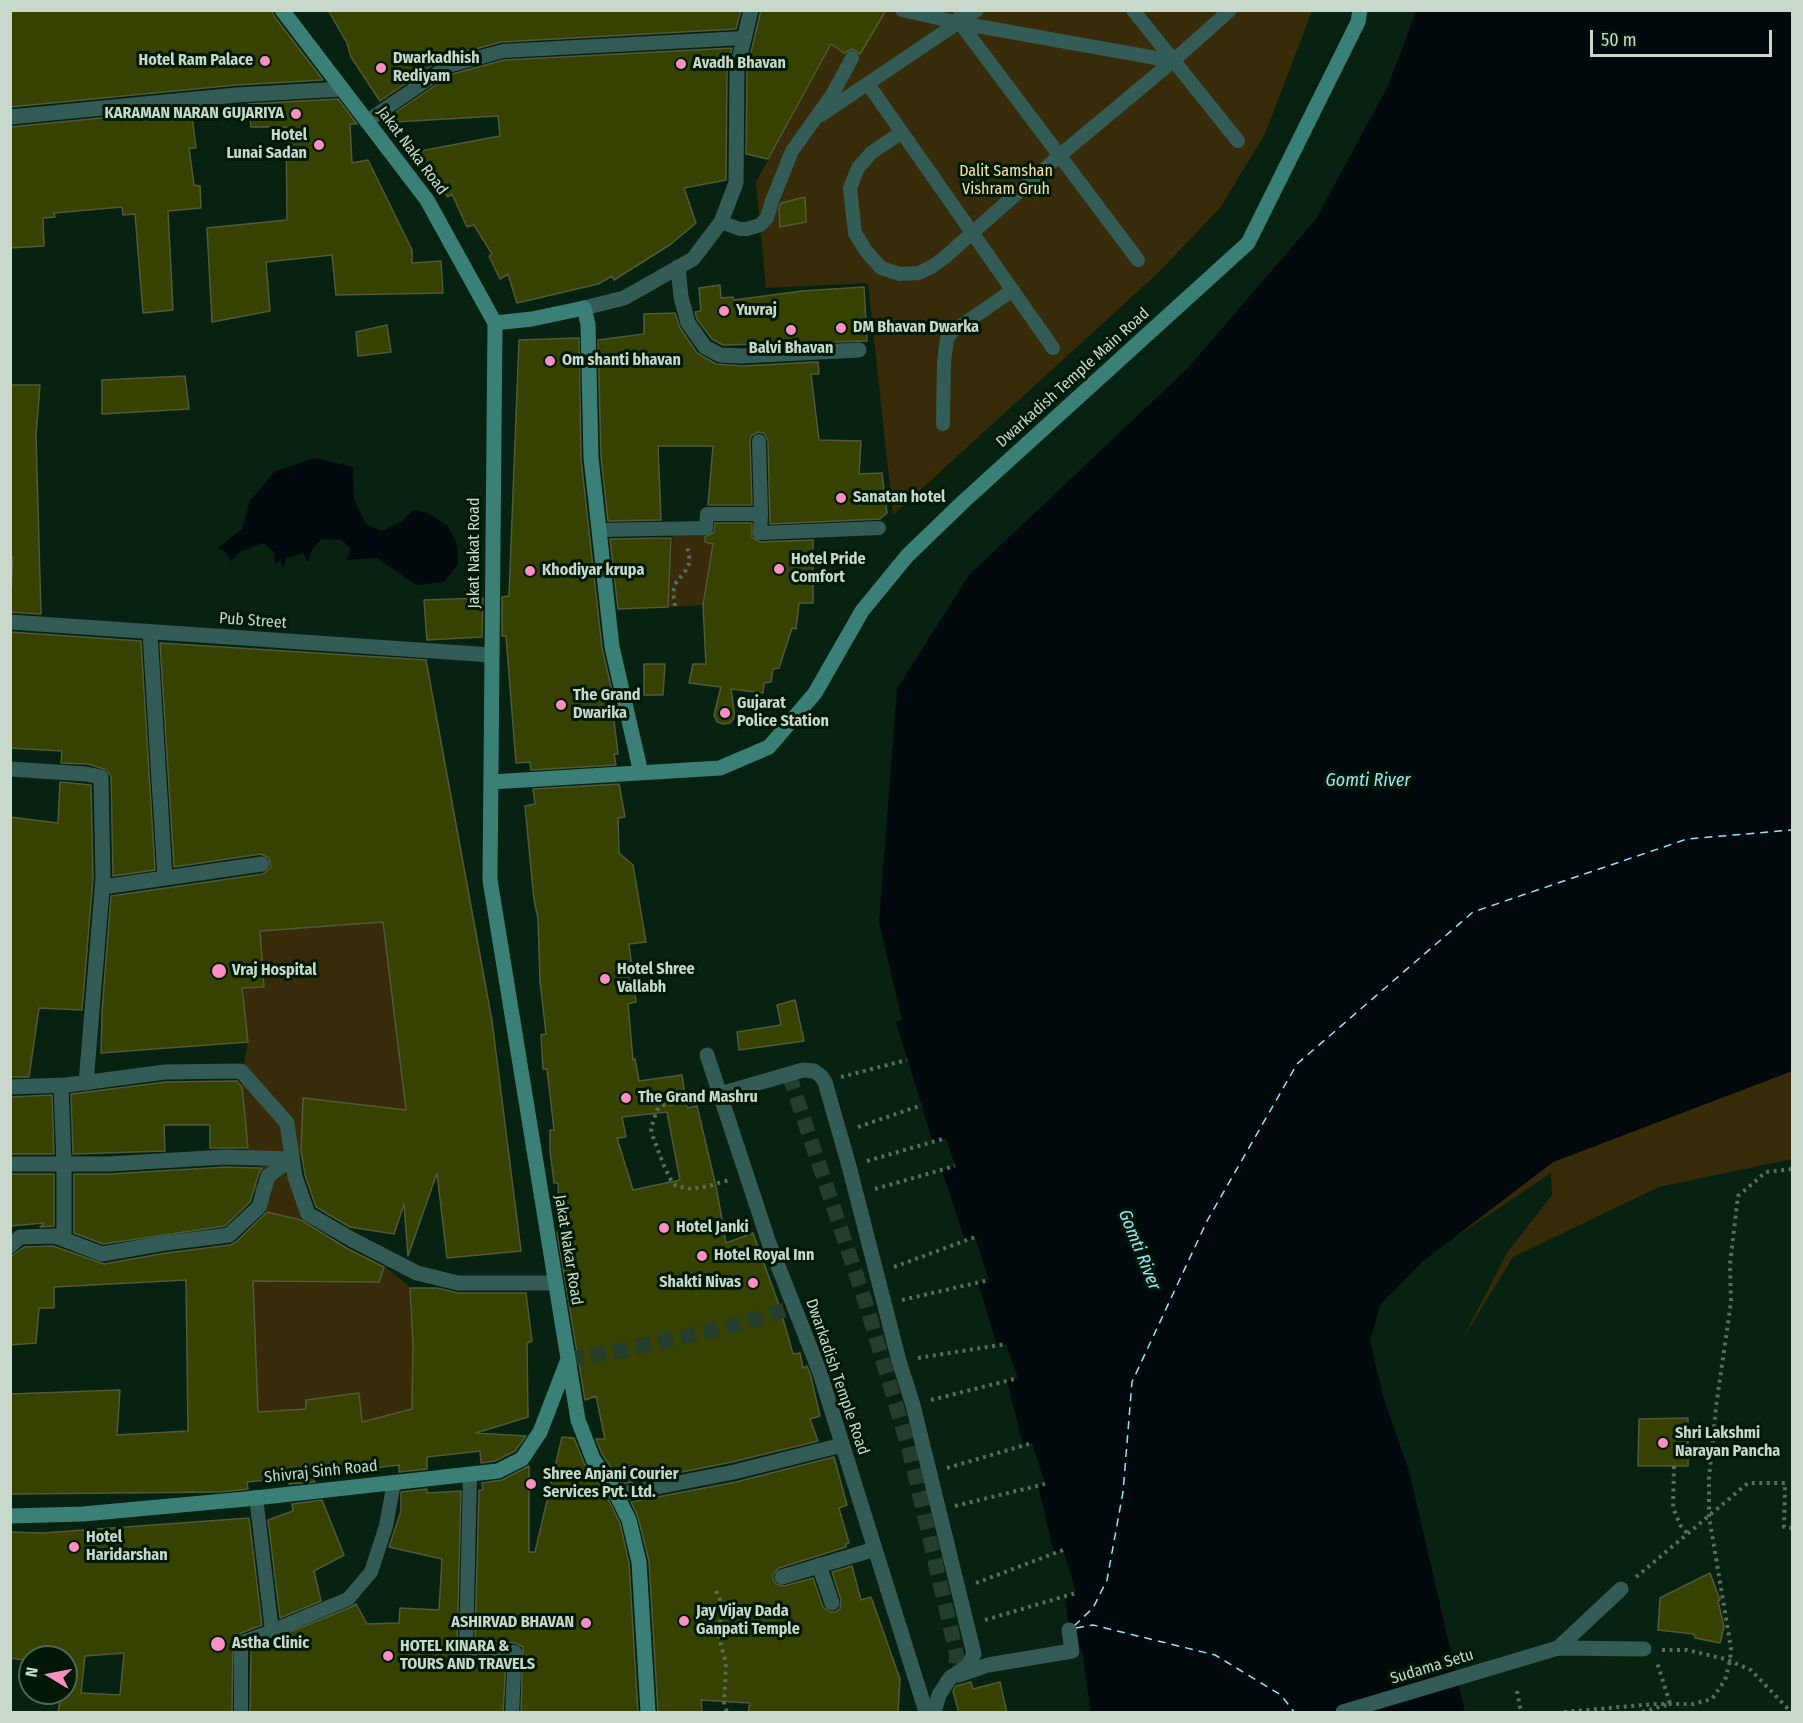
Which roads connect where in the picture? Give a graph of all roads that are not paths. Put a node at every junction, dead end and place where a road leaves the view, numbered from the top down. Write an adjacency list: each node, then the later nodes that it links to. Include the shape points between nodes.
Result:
1 (282, 10): 13 (main road, Jakat Naka Road)
2 (751, 10): 9 (street)
3 (902, 10): 8 (lane)
4 (978, 10): 8 (lane)
5 (1133, 10): 11 (lane)
6 (1230, 10): 11 (lane)
7 (1360, 10): 38 (main road, Dwarkadish Temple Main Road, via 1358,22 1248,243 907,556 862,611 815,693 769,747 720,768)
8 (960, 14): 11 (lane); 12 (lane); 19 (lane)
9 (744, 38): 16 (lane, via 503,51 448,66); 20 (street, via 737,68 736,183)
10 (852, 58): 15 (lane)
11 (1173, 61): 18 (lane); 19 (lane)
12 (868, 84): 15 (lane); 17 (lane)
13 (342, 89): 14 (street); 16 (main road, Jakat Naka Road)
14 (10, 117)
15 (814, 119): 20 (lane, via 792,151 767,218 747,229)
16 (367, 121): 26 (main road, Jakat Naka Road, via 428,200)
17 (902, 132): 21 (lane); 21 (lane, via 871,153 858,168 850,188 855,233 866,250 881,268 900,274 919,273)
18 (1238, 141)
19 (1059, 156): 21 (lane); 22 (lane)
20 (721, 222): 23 (street, via 693,259)
21 (973, 234): 24 (lane)
22 (1138, 260)
23 (678, 267): 25 (street, via 624,298); 28 (street, via 688,323 705,347 720,355)
24 (1013, 290): 27 (lane); 29 (lane, via 947,339)
25 (584, 308): 26 (main road); 33 (main road, via 588,324 591,458)
26 (495, 323): 36 (main road, Jakat Nakat Road)
27 (1053, 348)
28 (860, 350)
29 (943, 424)
30 (759, 441): 31 (lane)
31 (761, 514): 32 (lane, via 760,533); 33 (lane, via 707,514 706,528)
32 (879, 528)
33 (599, 530): 38 (main road, via 612,648)
34 (10, 622): 35 (street, Pub Street)
35 (150, 632): 36 (street, Pub Street); 41 (street)
36 (492, 655): 39 (main road, Jakat Nakat Road)
37 (10, 769): 42 (street, via 101,777)
38 (641, 773): 39 (main road)
39 (491, 782): 53 (main road, Jakat Nakar Road, via 490,880)
40 (262, 864): 41 (street)
41 (165, 879): 42 (street)
42 (103, 887): 44 (street)
43 (707, 1055): 47 (street, Dwarkadish Temple Road)
44 (86, 1083): 45 (street); 48 (street, via 165,1072 241,1071 287,1123)
45 (62, 1086): 46 (street); 50 (street)
46 (10, 1087)
47 (720, 1094): 55 (street, Dwarkadish Temple Road); 70 (street, via 803,1070 814,1071 825,1082 968,1625 974,1654 968,1666)
48 (292, 1160): 50 (street, via 225,1157); 51 (street, via 268,1176 259,1207 229,1235 102,1254); 53 (street, via 308,1214 417,1273 458,1283)
49 (10, 1164): 50 (street)
50 (64, 1164): 51 (street)
51 (64, 1239): 52 (street, via 20,1237)
52 (10, 1245)
53 (555, 1283): 54 (main road, Jakat Nakar Road)
54 (568, 1359): 56 (main road, Shivraj Sinh Road, via 540,1432 522,1459 498,1471); 58 (main road, Jakat Nakar Road, via 578,1420 593,1459)
55 (842, 1445): 58 (street, via 734,1472); 61 (street, Dwarkadish Temple Road)
56 (470, 1474): 57 (main road, Shivraj Sinh Road); 72 (lane, via 466,1648 515,1652)
57 (394, 1482): 59 (main road, Shivraj Sinh Road); 67 (lane, via 386,1526 371,1572 348,1599)
58 (616, 1494): 73 (main road, Jakat Nakar Road, via 629,1520 639,1562)
59 (255, 1497): 60 (main road, Shivraj Sinh Road, via 83,1514); 67 (lane)
60 (10, 1516)
61 (875, 1549): 62 (street); 74 (street, Dwarkadish Temple Road)
62 (819, 1565): 63 (street); 65 (street)
63 (782, 1577)
64 (1621, 1589): 68 (street)
65 (832, 1603)
66 (1069, 1630): 70 (street, via 1072,1651 988,1665)
67 (272, 1631): 71 (lane, via 245,1641 241,1647)
68 (1558, 1648): 69 (street); 76 (street, Sudama Setu)
69 (1648, 1650)
70 (950, 1678): 75 (street)
71 (241, 1713)
72 (512, 1713)
73 (648, 1713)
74 (926, 1713)
75 (934, 1713)
76 (1343, 1713)

